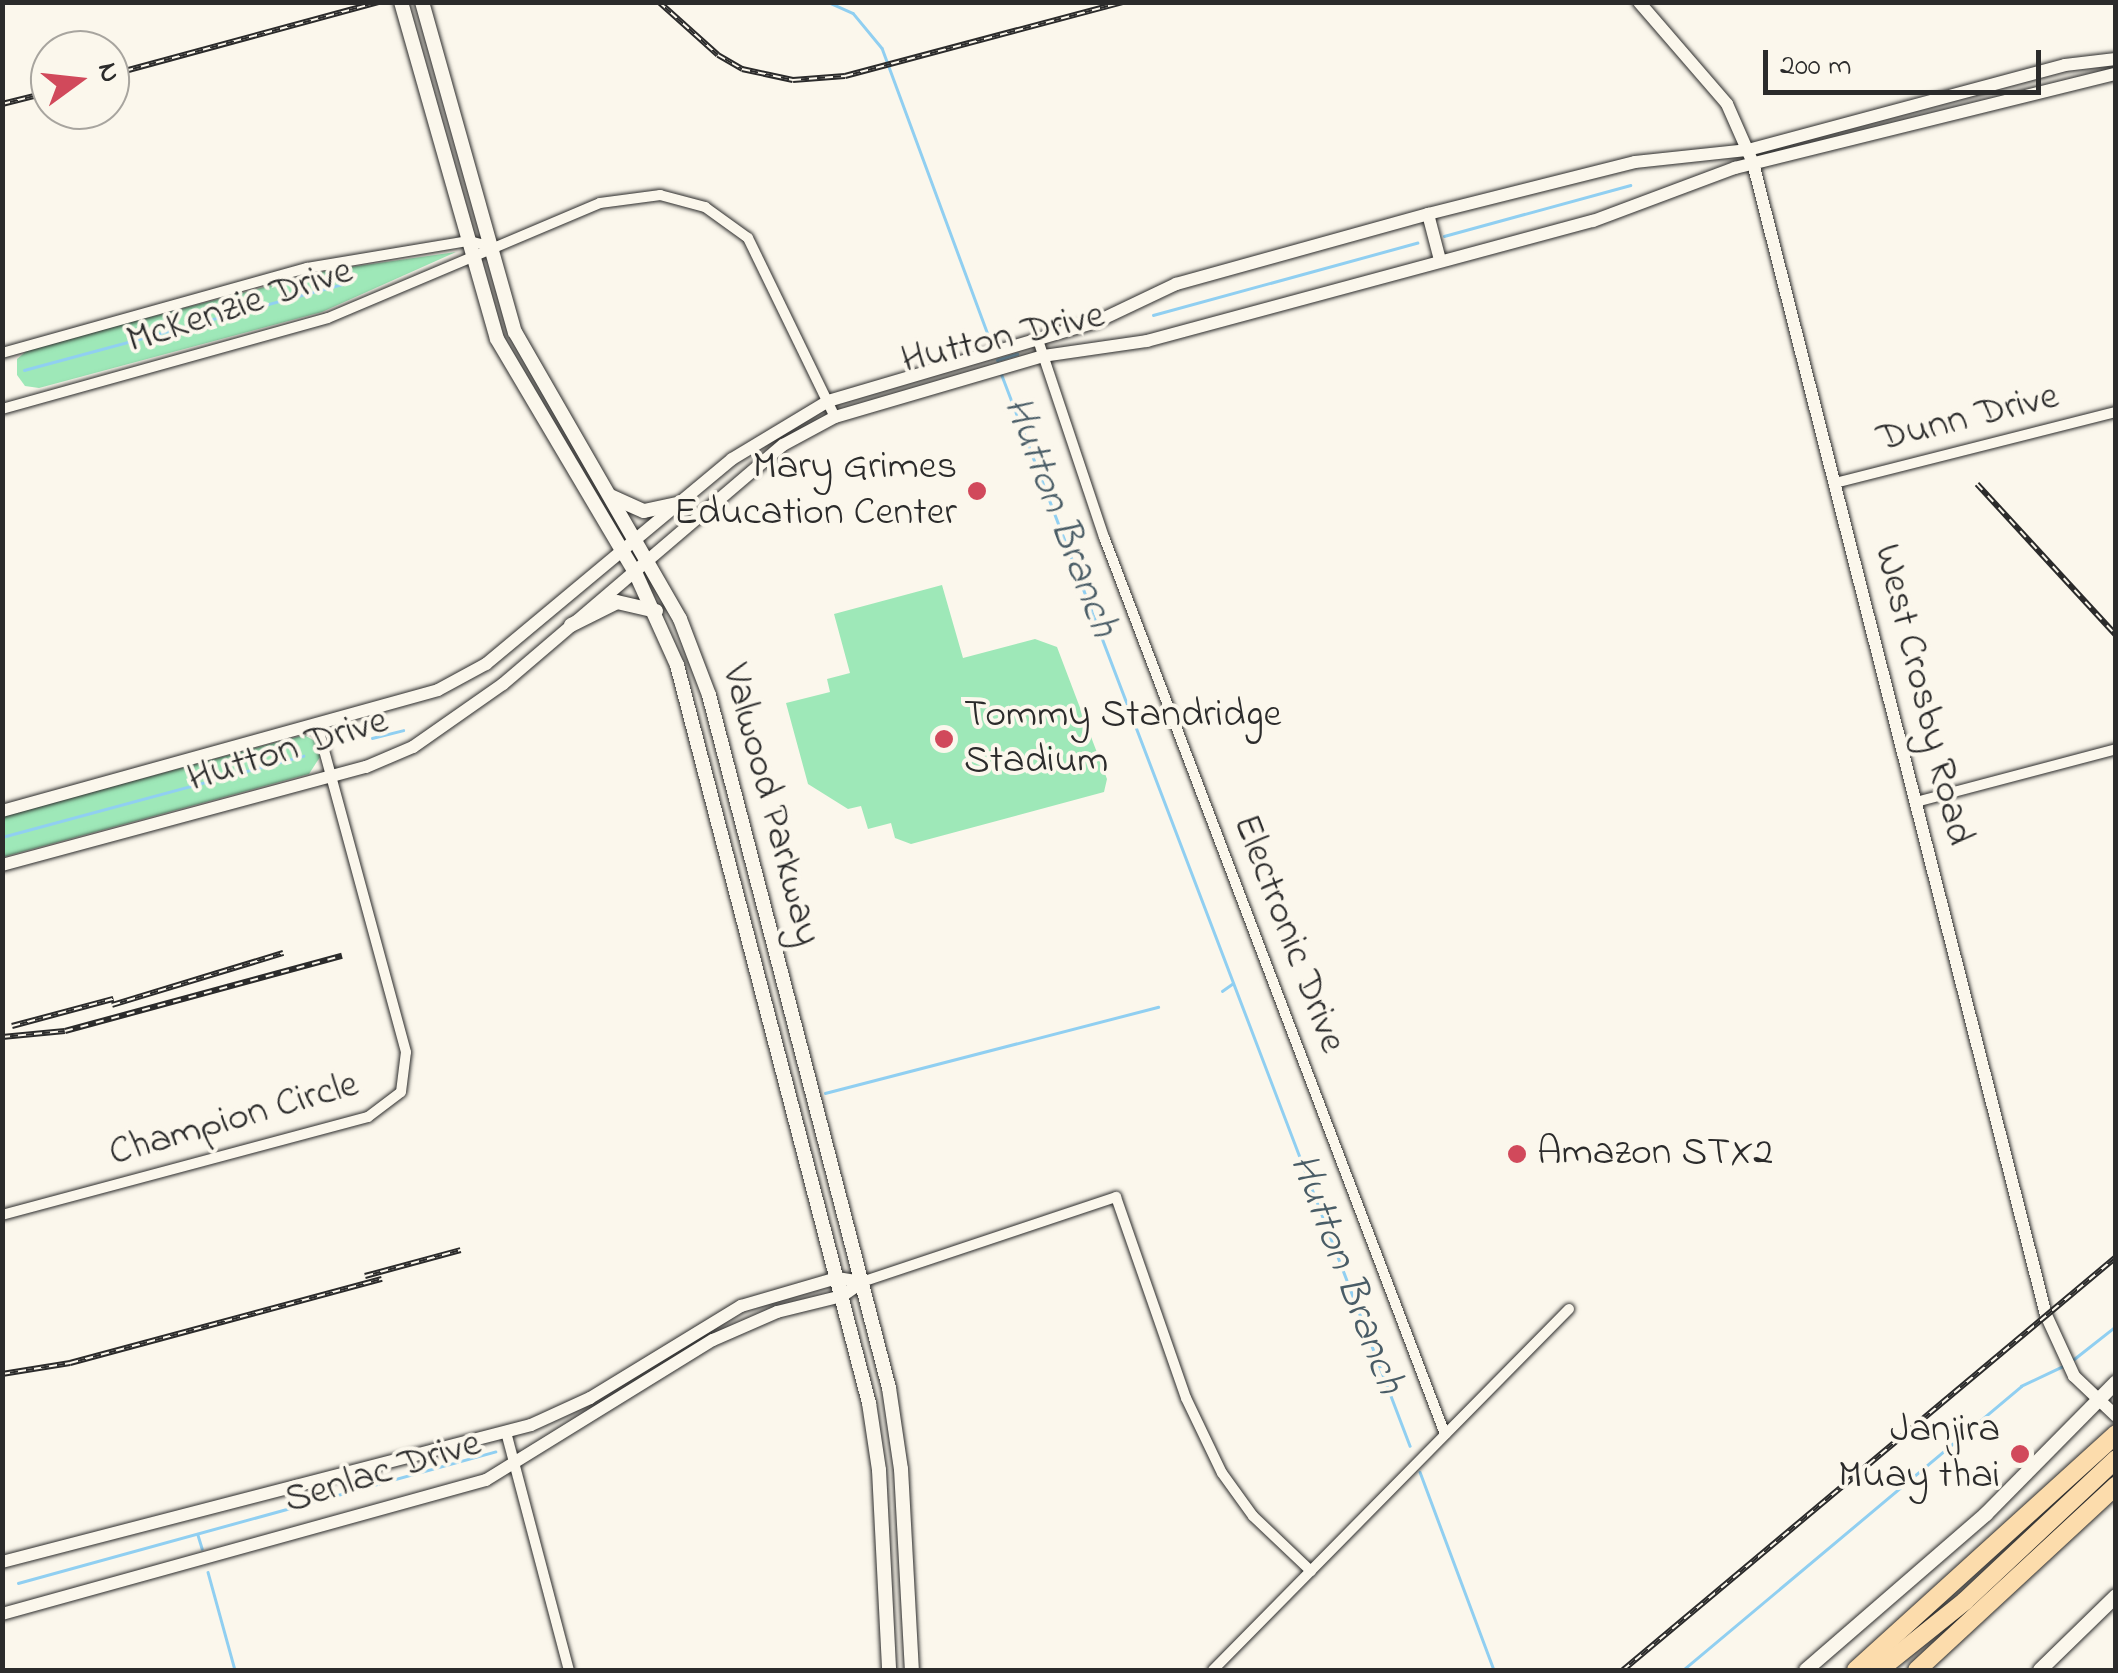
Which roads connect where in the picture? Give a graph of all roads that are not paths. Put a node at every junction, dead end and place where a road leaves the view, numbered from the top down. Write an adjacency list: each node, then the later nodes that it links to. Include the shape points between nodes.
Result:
1 (400, 2): 12 (main road, Valwood Parkway)
2 (422, 2): 13 (main road, Valwood Parkway)
3 (1640, 2): 10 (street, West Crosby Road, via 1700,68)
4 (2116, 60): 6 (street, Hutton Drive)
5 (2116, 74): 7 (street, Hutton Drive)
6 (2022, 77): 7 (street); 8 (street, Hutton Drive)
7 (2026, 93): 9 (street, Hutton Drive)
8 (1895, 111): 9 (street); 10 (street, Hutton Drive)
9 (1900, 126): 10 (street, Hutton Drive)
10 (1750, 157): 11 (street, Hutton Drive, via 1635,162); 15 (street, Hutton Drive, via 1593,221); 24 (street, West Crosby Road)
11 (1428, 214): 15 (street); 16 (street, Hutton Drive, via 1176,284)
12 (469, 241): 13 (street, McKenzie Drive); 14 (main road, Valwood Parkway); 17 (street, McKenzie Drive, via 307,268)
13 (489, 246): 14 (street, McKenzie Drive); 20 (street, McKenzie Drive, via 600,203 648,195 705,208 755,248); 25 (main road, Valwood Parkway, via 515,332)
14 (474, 259): 21 (street, McKenzie Drive, via 427,272 328,318); 28 (main road, Valwood Parkway, via 514,373)
15 (1440, 260): 18 (street, Hutton Drive, via 1147,341)
16 (1038, 340): 18 (street, Electronic Drive); 19 (street, Hutton Drive)
17 (2, 353)
18 (1043, 356): 19 (street, Hutton Drive); 56 (street, Electronic Drive, via 1104,536)
19 (967, 369): 20 (street, Hutton Drive); 23 (street, Hutton Drive)
20 (828, 401): 23 (street); 26 (street, Hutton Drive, via 775,428)
21 (2, 409)
22 (2116, 412): 24 (street, Dunn Drive)
23 (835, 417): 29 (street, Hutton Drive, via 783,446)
24 (1834, 484): 36 (street, West Crosby Road)
25 (608, 495): 26 (main road, via 644,511); 27 (main road, Valwood Parkway)
26 (680, 503): 27 (street, Hutton Drive)
27 (636, 541): 28 (street, Hutton Drive); 29 (main road, Valwood Parkway)
28 (623, 552): 30 (main road, Valwood Parkway); 33 (street, Hutton Drive, via 486,664 438,690)
29 (648, 561): 30 (street, Hutton Drive); 38 (main road, Valwood Parkway, via 698,661)
30 (635, 572): 31 (main road, Valwood Parkway); 32 (street, Hutton Drive)
31 (656, 611): 32 (main road, via 617,602); 39 (main road, Valwood Parkway, via 678,665)
32 (571, 625): 35 (street, Hutton Drive, via 450,726)
33 (318, 727): 35 (street, Champion Circle); 37 (street, Hutton Drive)
34 (2116, 750): 36 (street)
35 (332, 777): 40 (street, Hutton Drive); 43 (street, Champion Circle, via 406,1052 401,1092 368,1117)
36 (1916, 802): 51 (street, West Crosby Road, via 2059,1352)
37 (2, 811)
38 (743, 826): 39 (main road); 41 (main road, Valwood Parkway)
39 (722, 832): 42 (main road, Valwood Parkway)
40 (2, 865)
41 (810, 1080): 42 (main road); 45 (main road, Valwood Parkway)
42 (788, 1086): 44 (main road, Valwood Parkway)
43 (2, 1215)
44 (838, 1278): 45 (street, Senlac Drive); 46 (main road, Valwood Parkway); 48 (street, Senlac Drive, via 742,1306)
45 (862, 1282): 46 (street, Senlac Drive); 53 (main road, Valwood Parkway); 62 (street, Senlac Drive, via 1116,1197 1186,1398 1222,1473 1253,1516)
46 (842, 1296): 49 (street, Senlac Drive, via 777,1312); 55 (main road, Valwood Parkway)
47 (1568, 1309): 56 (street)
48 (680, 1339): 49 (street); 54 (street, Senlac Drive, via 590,1398)
49 (690, 1353): 59 (street, Senlac Drive)
50 (2116, 1382): 51 (main road)
51 (2099, 1400): 52 (street, West Crosby Road); 71 (main road, via 1986,1514)
52 (2116, 1416)
53 (896, 1431): 55 (main road); 65 (main road, Valwood Parkway)
54 (506, 1432): 59 (street); 61 (street, Senlac Drive)
55 (875, 1434): 66 (main road, Valwood Parkway)
56 (1445, 1434): 62 (street)
57 (2116, 1434): 58 (highway)
58 (2108, 1458): 72 (highway); 73 (highway, via 1964,1601)
59 (514, 1466): 64 (street, Senlac Drive, via 456,1492); 67 (street)
60 (2116, 1486): 74 (highway)
61 (2, 1562)
62 (1311, 1571): 70 (street)
63 (2116, 1596): 75 (main road)
64 (2, 1614)
65 (910, 1618): 66 (main road); 69 (main road, Valwood Parkway)
66 (887, 1620): 68 (main road, Valwood Parkway)
67 (569, 1670)
68 (889, 1670)
69 (912, 1670)
70 (1213, 1670)
71 (1806, 1670)
72 (1856, 1670)
73 (1879, 1670)
74 (1918, 1670)
75 (2040, 1670)

